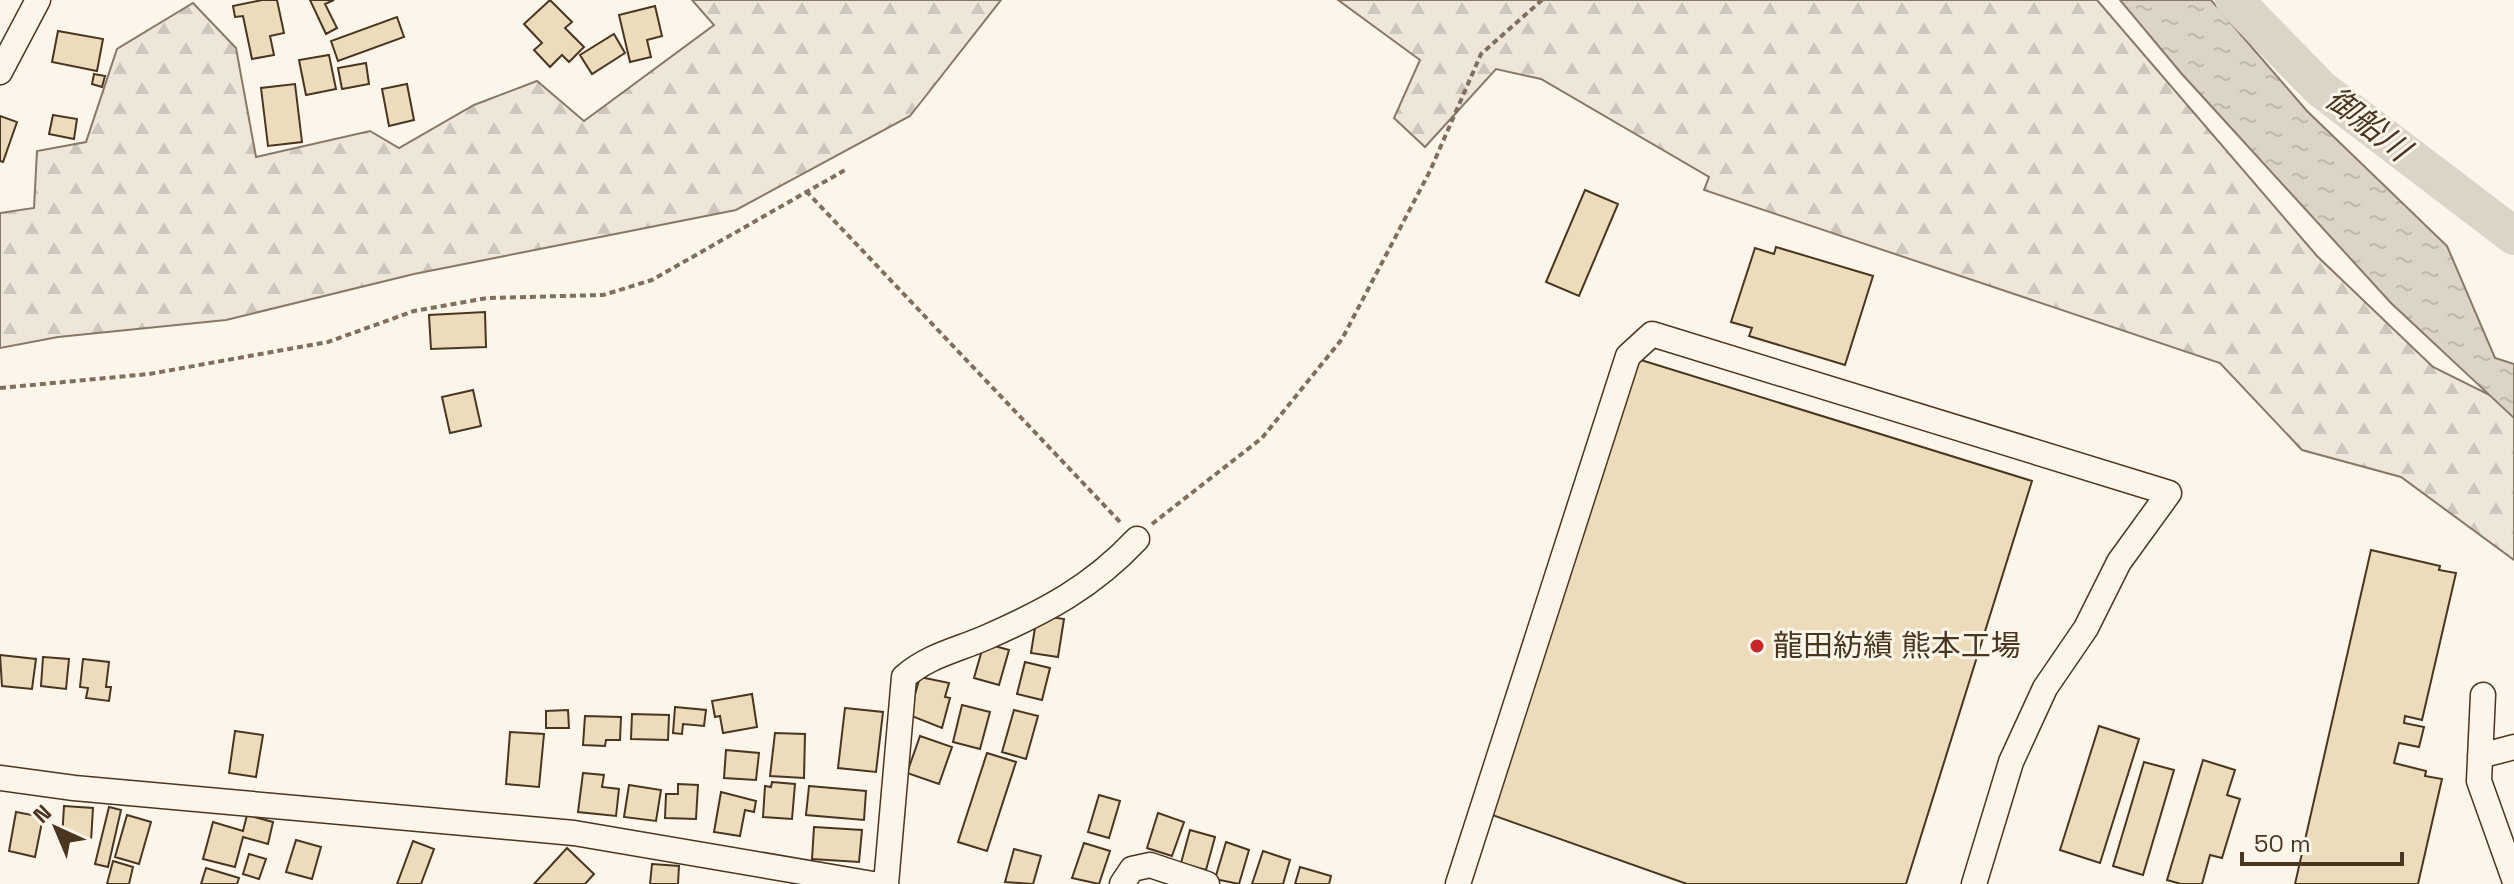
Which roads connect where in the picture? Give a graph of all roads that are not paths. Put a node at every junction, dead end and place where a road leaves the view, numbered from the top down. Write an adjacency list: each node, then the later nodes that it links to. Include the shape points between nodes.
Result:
1 (38, 0): 2 (street)
2 (0, 72)
3 (1137, 539): 9 (street, via 1090,584 1058,603 920,662 904,677)
4 (2483, 695): 6 (street)
5 (2514, 747): 6 (street)
6 (2480, 756): 8 (street, via 2479,781)
7 (0, 778): 9 (street, via 574,833)
8 (2514, 879)
9 (872, 883)
10 (1122, 884): 11 (street, via 1132,869 1150,865)
11 (1207, 884)
12 (1458, 884): 13 (street, via 1628,356 1652,334 2169,493 2119,562 2086,628 2045,688 2011,762)
13 (1974, 884)

